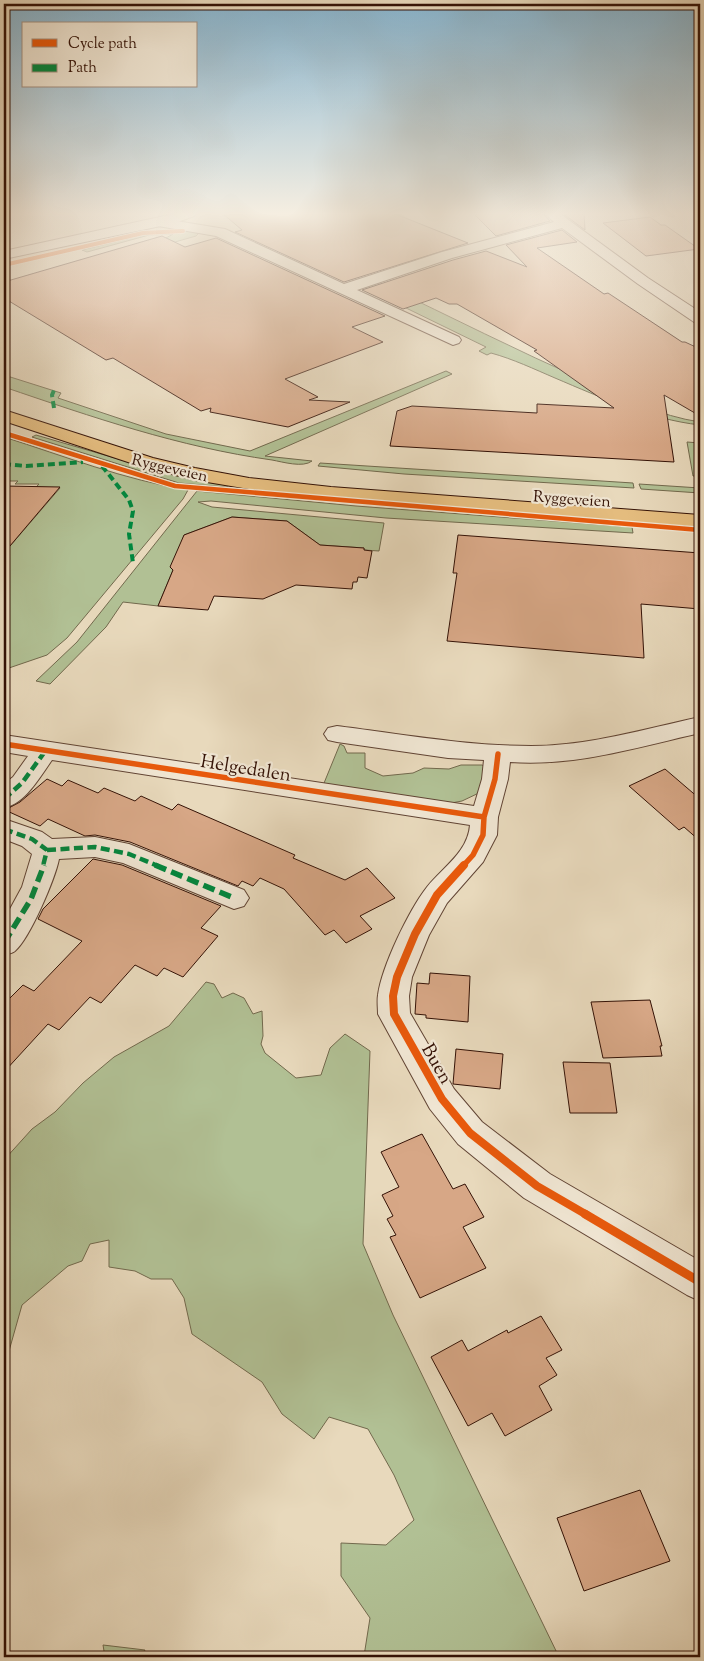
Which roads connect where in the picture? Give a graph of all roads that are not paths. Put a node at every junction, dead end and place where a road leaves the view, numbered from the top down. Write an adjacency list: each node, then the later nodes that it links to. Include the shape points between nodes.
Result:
1 (347, 291): 4 (street)
2 (658, 291): 3 (street)
3 (700, 320)
4 (454, 340)
5 (4, 402): 7 (main road, Ryggeveien, via 128,444 278,475 377,485)
6 (4, 415): 8 (main road, Ryggeveien, via 150,464 255,484 323,493)
7 (700, 506)
8 (700, 521)
9 (700, 725): 13 (street, via 580,751)
10 (337, 734): 13 (street)
11 (4, 744): 12 (street, Helgedalen)
12 (46, 750): 14 (street, via 22,783); 15 (street, Helgedalen)
13 (498, 754): 15 (street, Buen)
14 (4, 799)
15 (484, 817): 20 (street, Buen, via 483,835 473,855 437,895 415,934 397,977 394,1014 442,1099 470,1133 537,1186)
16 (4, 829): 17 (street, via 32,839)
17 (47, 850): 18 (street, via 95,847 129,854); 19 (street, via 33,895)
18 (234, 898)
19 (4, 943)
20 (700, 1282)

